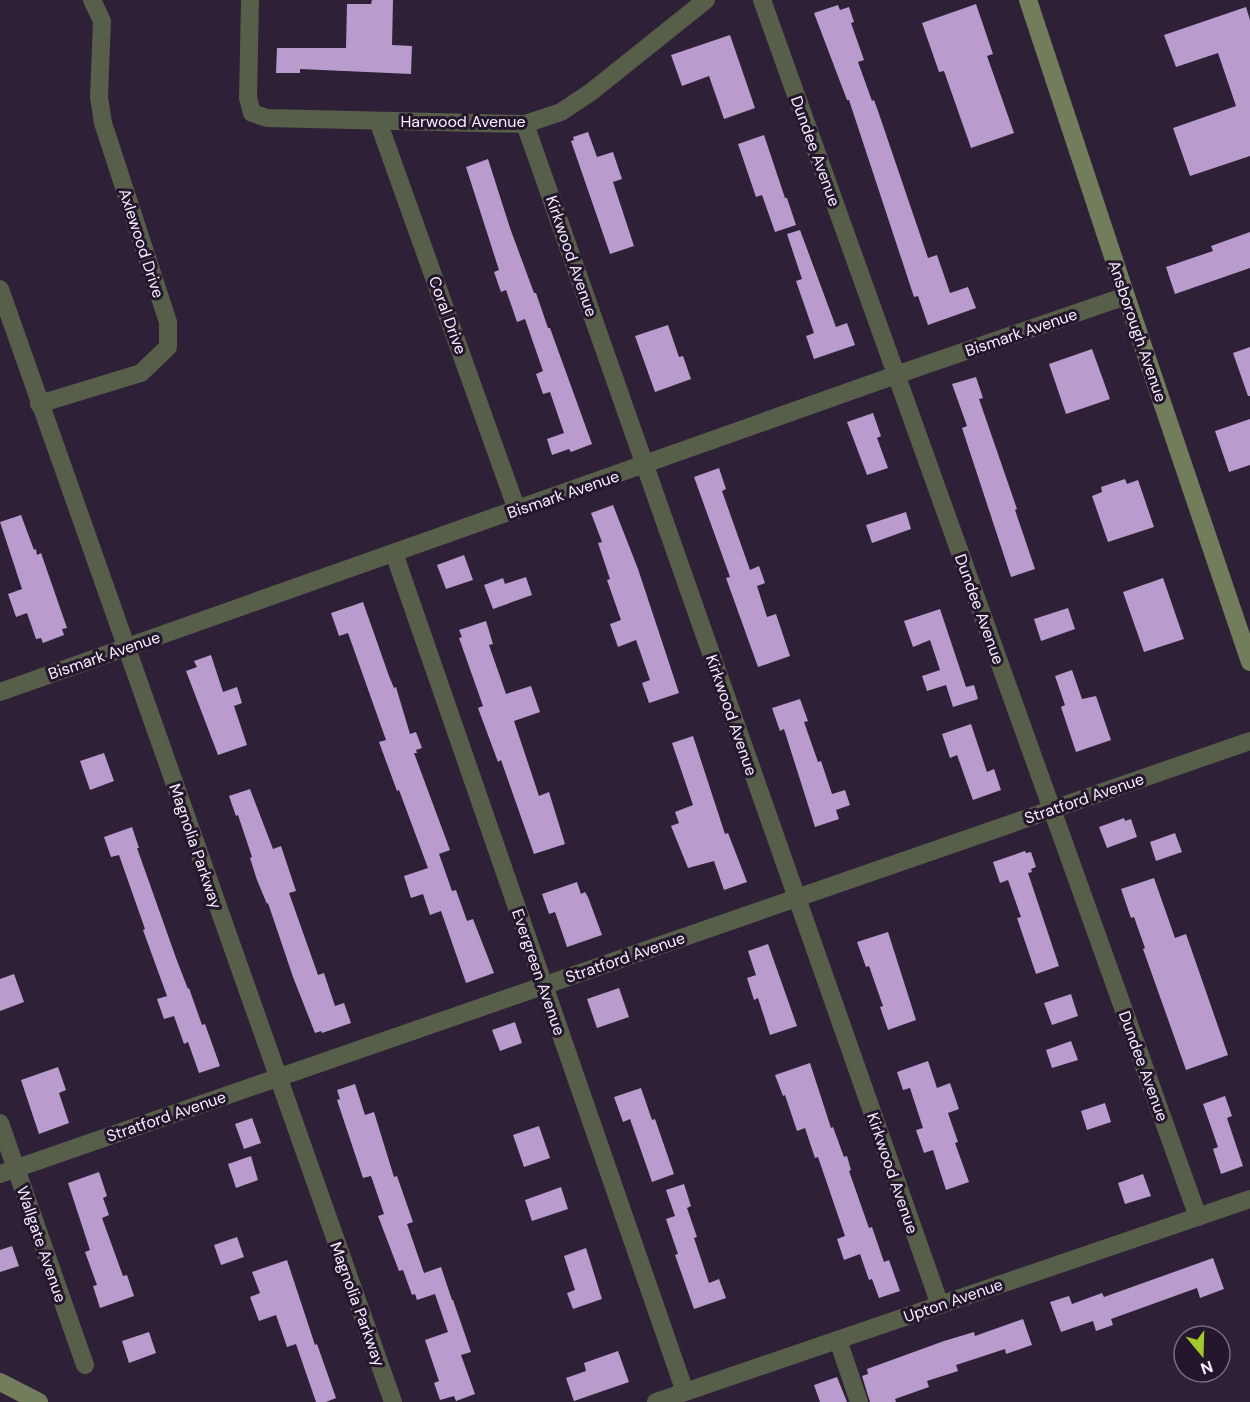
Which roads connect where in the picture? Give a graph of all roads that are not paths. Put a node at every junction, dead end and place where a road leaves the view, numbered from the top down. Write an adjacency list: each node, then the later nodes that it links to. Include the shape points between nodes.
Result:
1 (92, 0): 11 (street, Axlewood Drive, via 102,21 99,97 103,123 168,322 168,347 141,373)
2 (250, 0): 6 (street, Harwood Avenue, via 248,98 252,113 267,118)
3 (706, 0): 7 (street, Harwood Avenue, via 591,92 561,112)
4 (762, 0): 10 (street, Dundee Avenue)
5 (1028, 0): 9 (main road, Ansborough Avenue)
6 (378, 121): 7 (street, Harwood Avenue); 13 (street, Coral Drive)
7 (525, 124): 12 (street, Kirkwood Avenue)
8 (0, 289): 11 (street, Magnolia Parkway)
9 (1126, 296): 10 (street, Bismark Avenue); 16 (main road, Ansborough Avenue)
10 (896, 375): 12 (street, Bismark Avenue); 19 (street, Dundee Avenue)
11 (39, 404): 15 (street, Magnolia Parkway)
12 (645, 465): 13 (street, Bismark Avenue); 20 (street, Kirkwood Avenue)
13 (517, 510): 14 (street, Bismark Avenue)
14 (394, 553): 15 (street, Bismark Avenue); 21 (street, Evergreen Avenue)
15 (127, 647): 17 (street, Bismark Avenue); 22 (street, Magnolia Parkway)
16 (1250, 662)
17 (0, 692)
18 (1250, 741): 19 (street, Stratford Avenue)
19 (1052, 809): 20 (street, Stratford Avenue); 26 (street, Dundee Avenue)
20 (796, 898): 21 (street, Stratford Avenue); 27 (street, Kirkwood Avenue)
21 (544, 985): 22 (street, Stratford Avenue); 31 (street, Evergreen Avenue)
22 (278, 1077): 24 (street, Stratford Avenue); 33 (street, Magnolia Parkway)
23 (0, 1123): 24 (street, Wallgate Avenue)
24 (8, 1171): 29 (street, Wallgate Avenue)
25 (1250, 1199): 26 (street, Upton Avenue)
26 (1198, 1217): 27 (street, Upton Avenue)
27 (940, 1305): 28 (street, Upton Avenue)
28 (838, 1340): 31 (street, Upton Avenue); 35 (street)
29 (85, 1365)
30 (0, 1382): 32 (main road)
31 (685, 1392): 34 (street, Upton Avenue)
32 (39, 1402)
33 (393, 1402)
34 (656, 1402)
35 (859, 1402)

